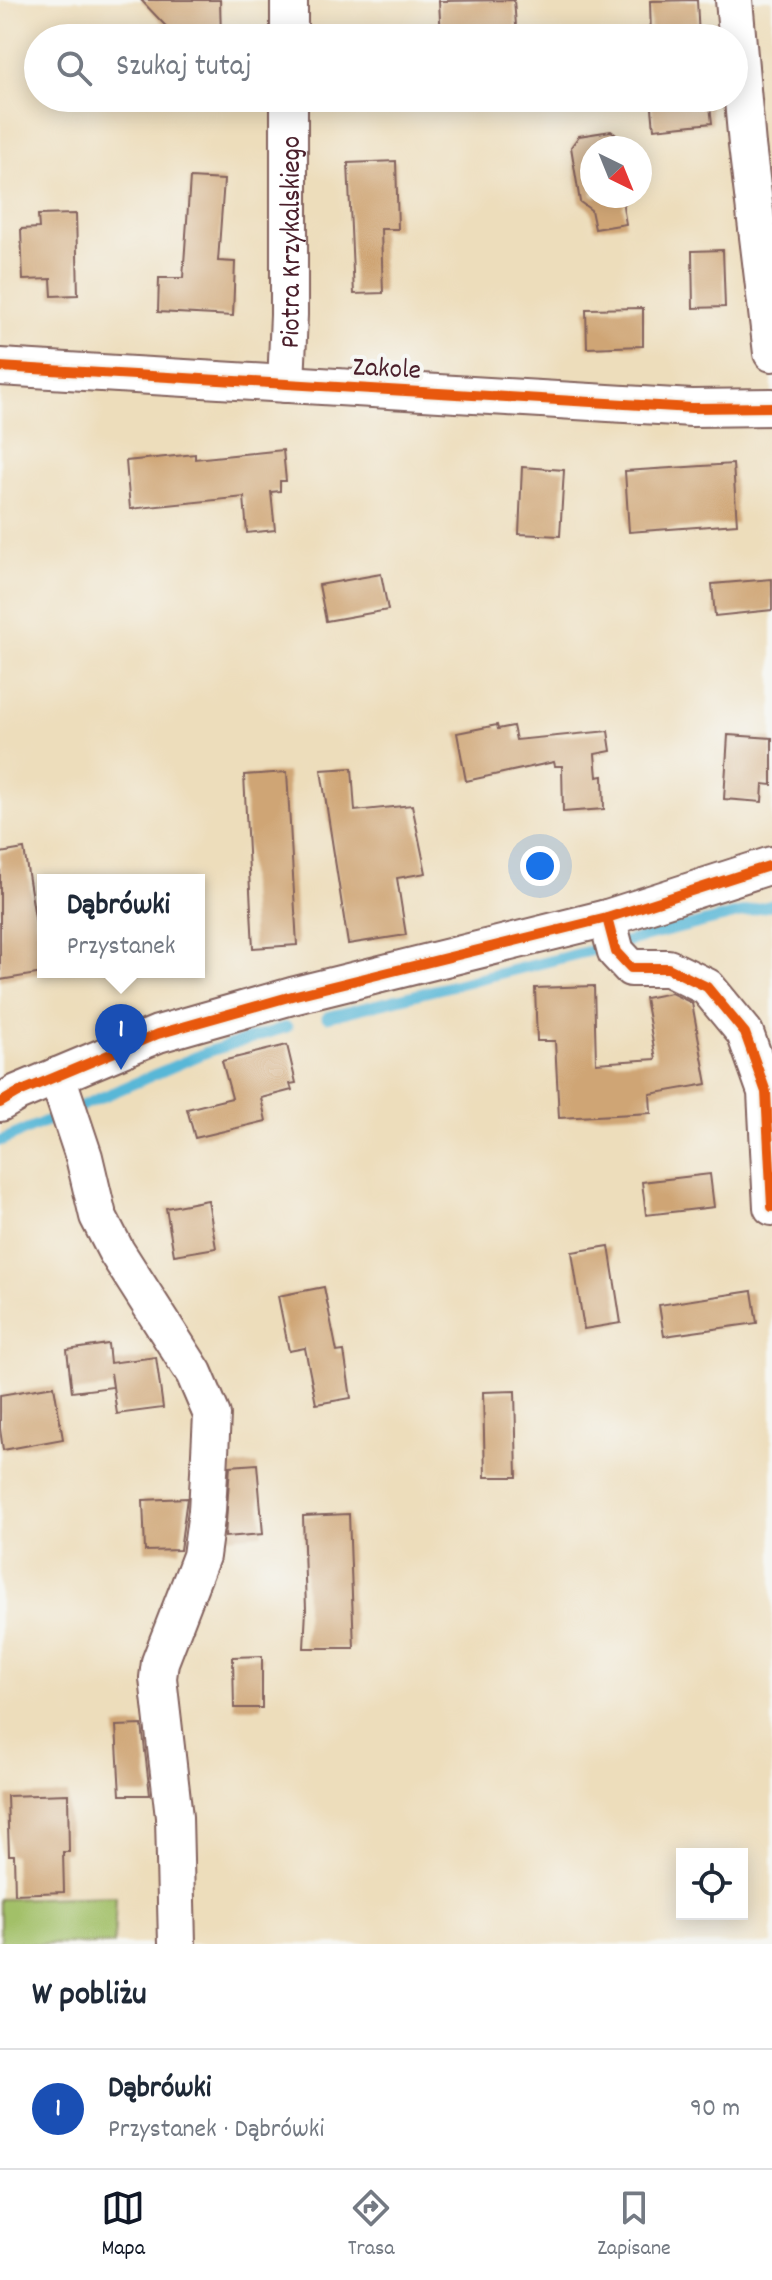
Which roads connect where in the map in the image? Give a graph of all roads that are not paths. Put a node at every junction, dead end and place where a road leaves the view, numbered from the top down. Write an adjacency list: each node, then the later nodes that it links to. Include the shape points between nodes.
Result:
1 (289, 0): 3 (street)
2 (734, 0): 4 (street)
3 (289, 24)
4 (736, 24)
5 (289, 112): 9 (street, Piotra Krzykalskiego)
6 (744, 112): 7 (street)
7 (772, 353)
8 (0, 367): 9 (street, Zakole)
9 (286, 384): 10 (street, Zakole, via 692,408)
10 (772, 407)
11 (772, 865): 12 (street)
12 (610, 934): 13 (street, via 247,1009 158,1034); 15 (street, via 631,968 668,968 707,987 745,1033 766,1092)
13 (64, 1098): 14 (street, via 17,1093); 16 (street, via 98,1216 194,1373 212,1415 201,1556 158,1678 174,1817)
14 (0, 1103)
15 (772, 1207)
16 (177, 1944)

